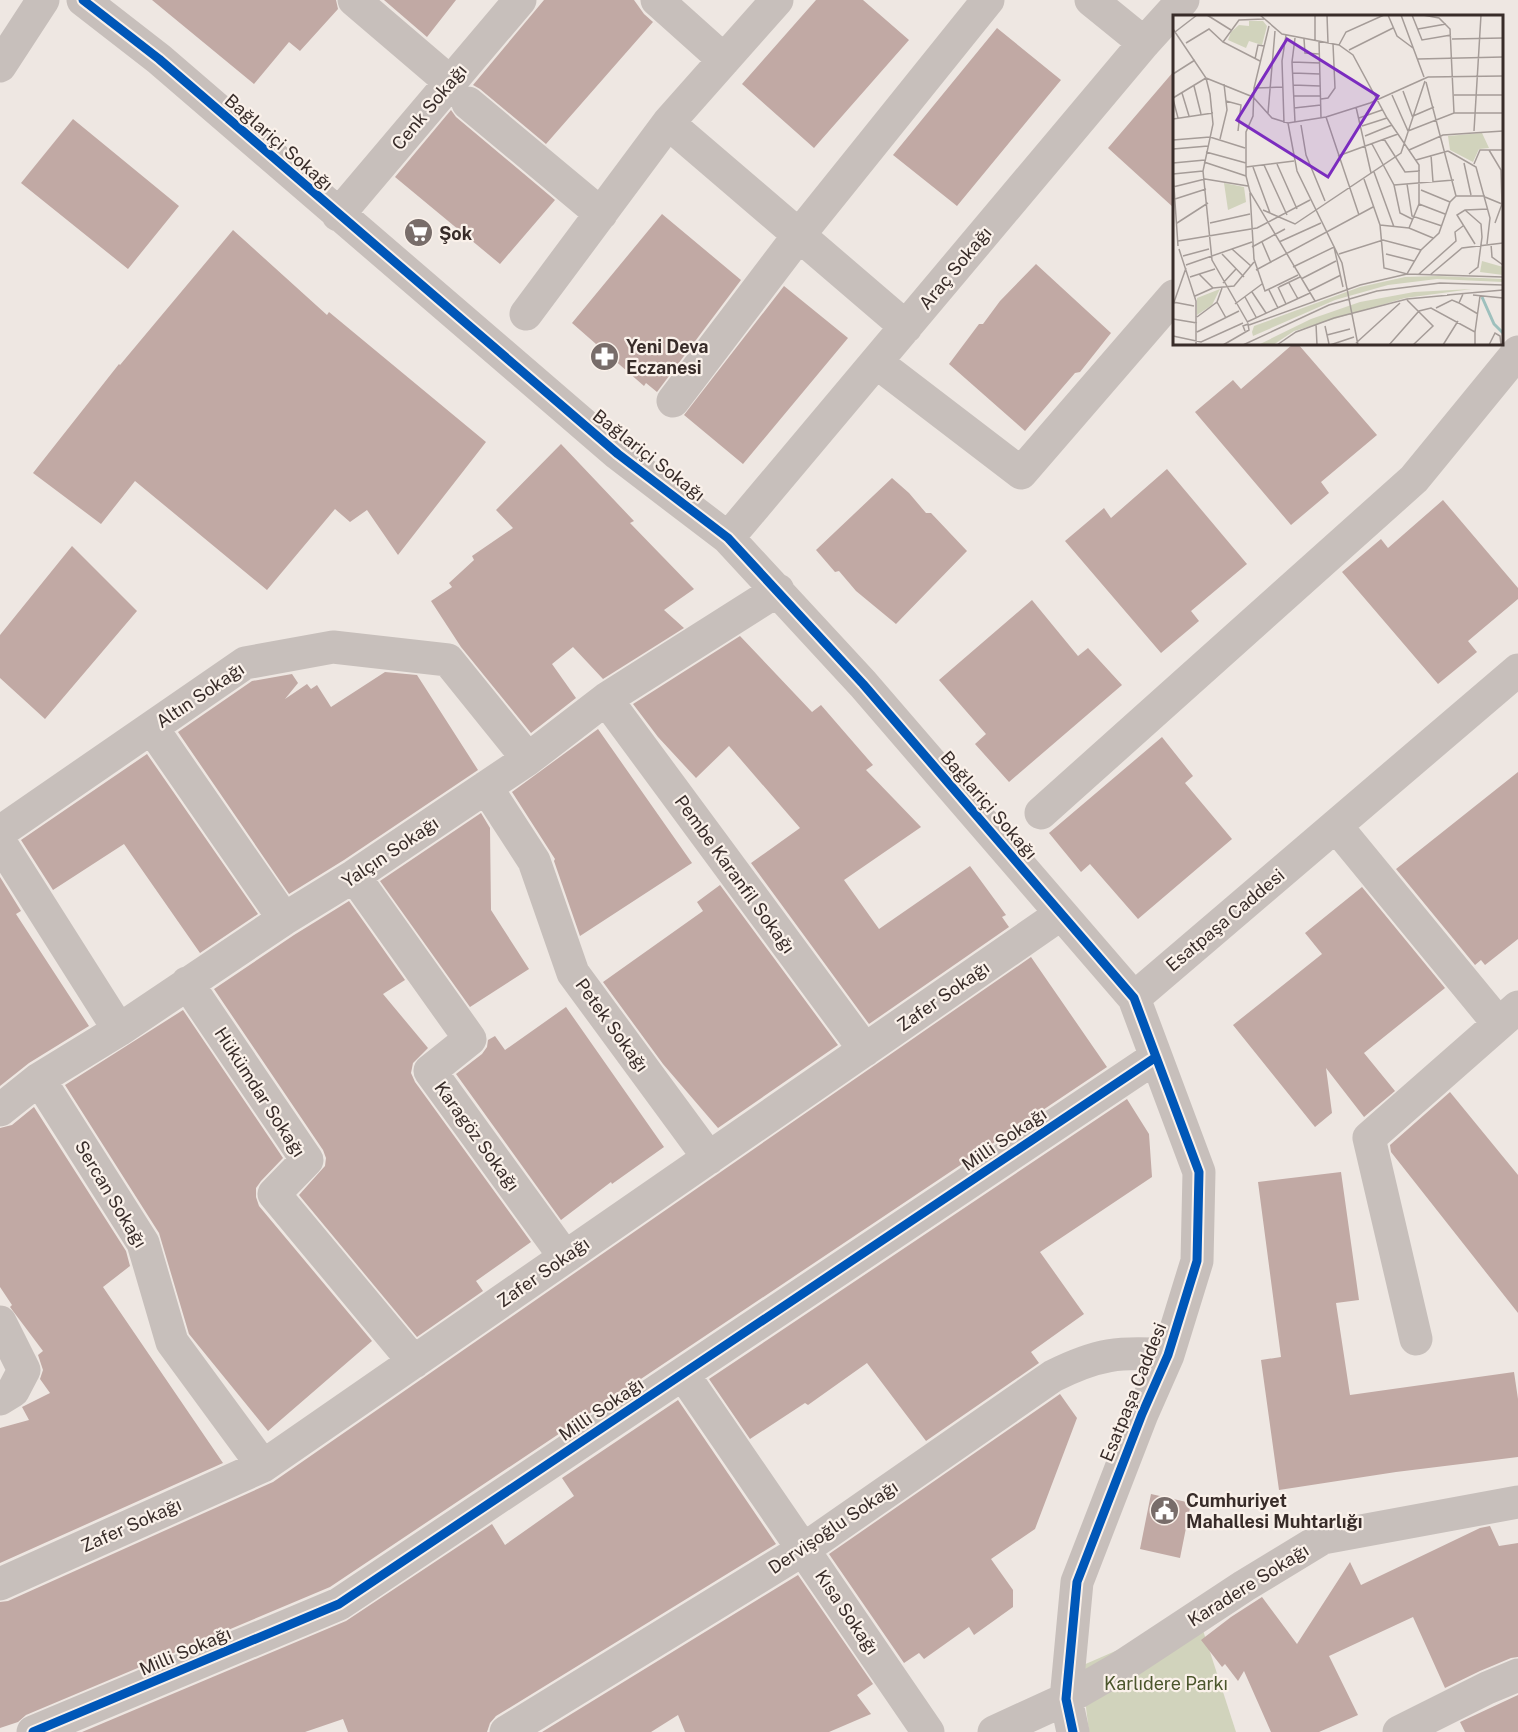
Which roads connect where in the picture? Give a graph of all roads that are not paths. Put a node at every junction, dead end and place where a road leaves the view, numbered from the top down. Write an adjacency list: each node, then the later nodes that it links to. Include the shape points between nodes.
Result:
1 (43, 0): 12 (street)
2 (83, 0): 16 (street, Bağlariçi Sokağı, via 159,59)
3 (354, 0): 13 (street)
4 (520, 0): 13 (street, Cenk Sokağı)
5 (657, 0): 11 (street)
6 (777, 0): 11 (street)
7 (988, 0): 17 (street)
8 (1091, 0): 10 (street)
9 (1183, 0): 10 (street, Araç Sokağı)
10 (1144, 43): 20 (street, Araç Sokağı)
11 (724, 60): 14 (street)
12 (0, 66)
13 (459, 92): 15 (street); 16 (street, Cenk Sokağı)
14 (668, 123): 15 (street); 17 (street)
15 (601, 214): 19 (street)
16 (338, 215): 24 (street, Bağlariçi Sokağı, via 618,454)
17 (799, 235): 20 (street); 23 (street)
18 (1173, 297): 22 (street, via 1021,473)
19 (526, 314)
20 (906, 327): 22 (street, Araç Sokağı)
21 (1518, 352): 31 (street, via 1414,479)
22 (876, 362): 24 (street, Araç Sokağı)
23 (673, 401)
24 (728, 538): 25 (street, Bağlariçi Sokağı)
25 (778, 590): 27 (street, Yalçın Sokağı); 36 (street, Bağlariçi Sokağı)
26 (1518, 670): 32 (street, Esatpaşa Caddesi)
27 (606, 699): 29 (street, Yalçın Sokağı); 42 (street, Pembe Karanfil Sokağı)
28 (152, 728): 29 (street, Altın Sokağı, via 245,663 333,647 448,660); 33 (street, Altın Sokağı); 37 (street)
29 (528, 759): 30 (street, Yalçın Sokağı)
30 (486, 787): 35 (street, Yalçın Sokağı); 46 (street, Petek Sokağı, via 534,861 573,973)
31 (1041, 813)
32 (1336, 826): 39 (street, Esatpaşa Caddesi); 40 (street)
33 (0, 832)
34 (0, 842): 41 (street)
35 (354, 876): 37 (street, Yalçın Sokağı); 47 (street, Karagöz Sokağı, via 470,1039 430,1071)
36 (1061, 914): 39 (street, Bağlariçi Sokağı); 42 (street, Zafer Sokağı)
37 (284, 919): 38 (street, Yalçın Sokağı)
38 (187, 983): 41 (street, Yalçın Sokağı); 51 (street, Hükümdar Sokağı, via 307,1160 274,1194)
39 (1134, 998): 43 (street, Esatpaşa Caddesi)
40 (1508, 1015): 49 (street, via 1369,1138)
41 (119, 1030): 44 (street, Yalçın Sokağı)
42 (865, 1050): 46 (street, Zafer Sokağı)
43 (1156, 1057): 50 (street, Esatpaşa Caddesi, via 1199,1172 1197,1261); 52 (street, Milli Sokağı)
44 (39, 1079): 45 (street, Yalçın Sokağı); 54 (street, Sercan Sokağı, via 143,1242 172,1342)
45 (0, 1110)
46 (709, 1158): 47 (street, Zafer Sokağı)
47 (565, 1257): 51 (street, Zafer Sokağı)
48 (0, 1322): 53 (street, via 24,1370 13,1391)
49 (1416, 1339)
50 (1168, 1355): 56 (street, Dervişoğlu Sokağı, via 1109,1354 1053,1376); 59 (street, Esatpaşa Caddesi, via 1077,1582)
51 (414, 1362): 54 (street, Zafer Sokağı)
52 (683, 1374): 56 (street, Kısa Sokağı); 60 (street, Milli Sokağı, via 339,1604)
53 (0, 1399)
54 (263, 1466): 57 (street, Zafer Sokağı)
55 (1518, 1502): 59 (street, Karadere Sokağı, via 1323,1538)
56 (804, 1549): 61 (street, Dervişoğlu Sokağı); 62 (street, Kısa Sokağı)
57 (0, 1584)
58 (1518, 1675): 65 (street)
59 (1066, 1699): 63 (street, Karadere Sokağı); 64 (street, Esatpaşa Caddesi)
60 (33, 1732)
61 (506, 1732)
62 (928, 1732)
63 (994, 1732)
64 (1073, 1732)
65 (1400, 1732)

